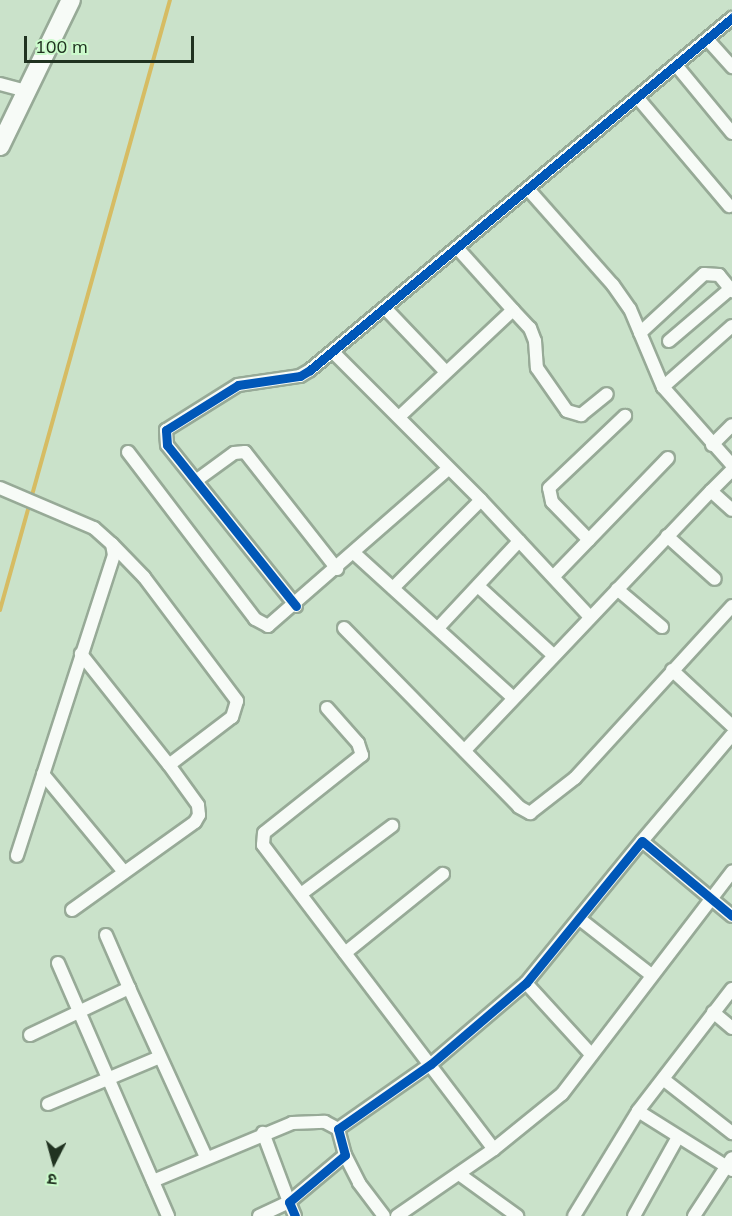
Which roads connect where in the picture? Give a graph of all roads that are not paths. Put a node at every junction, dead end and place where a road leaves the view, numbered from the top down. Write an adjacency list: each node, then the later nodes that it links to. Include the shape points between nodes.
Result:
1 (71, 0): 7 (main road)
2 (732, 18): 3 (street)
3 (707, 39): 4 (street); 5 (street)
4 (676, 65): 8 (street); 9 (street)
5 (732, 67)
6 (0, 84): 7 (street)
7 (27, 91): 10 (main road)
8 (637, 97): 11 (street); 12 (street)
9 (732, 133)
10 (0, 146)
11 (528, 189): 13 (street); 18 (street, via 613,285)
12 (729, 206)
13 (458, 249): 15 (street); 16 (street)
14 (731, 290): 18 (street, via 719,275 704,274); 19 (street)
15 (387, 309): 20 (street); 21 (street)
16 (513, 310): 21 (street); 23 (street, via 530,327 537,368 567,411 581,415)
17 (732, 326): 22 (street)
18 (640, 333): 22 (street)
19 (669, 341)
20 (333, 352): 25 (street); 33 (street, via 300,376 238,385 170,424 166,430 167,445)
21 (446, 372): 25 (street)
22 (663, 387): 27 (street)
23 (608, 394)
24 (625, 416): 39 (street, via 549,488 552,502)
25 (399, 417): 31 (street)
26 (732, 425): 27 (street)
27 (712, 445): 30 (street)
28 (128, 452): 49 (street, via 255,620 261,625 275,624)
29 (668, 458): 39 (street)
30 (732, 465)
31 (448, 469): 36 (street); 42 (street)
32 (732, 470): 35 (street)
33 (197, 480): 43 (street, via 234,453 245,452); 49 (street)
34 (2, 490): 41 (street, via 94,528)
35 (711, 491): 37 (street); 38 (street)
36 (481, 500): 40 (street); 47 (street)
37 (732, 510)
38 (667, 536): 45 (street); 48 (street)
39 (589, 540): 44 (street)
40 (519, 541): 44 (street); 46 (street)
41 (112, 544): 55 (street, via 111,567); 63 (street, via 144,577 237,701 232,717)
42 (354, 553): 43 (street); 47 (street)
43 (337, 569): 49 (street)
44 (554, 576): 51 (street)
45 (715, 579)
46 (478, 586): 54 (street); 56 (street)
47 (393, 588): 54 (street)
48 (617, 589): 51 (street); 53 (street)
49 (296, 606)
50 (732, 606): 57 (street)
51 (589, 616): 56 (street)
52 (344, 627): 62 (street)
53 (662, 627)
54 (438, 628): 58 (street)
55 (81, 654): 63 (street); 64 (street)
56 (552, 655): 58 (street)
57 (672, 670): 60 (street); 62 (street, via 575,778 536,812 519,807)
58 (512, 697): 62 (street)
59 (327, 708): 71 (street, via 358,743 362,755 264,833 262,839)
60 (732, 726)
61 (732, 735): 66 (street)
62 (465, 750)
63 (169, 765): 69 (street, via 198,805 199,815 195,822)
64 (43, 774): 67 (street); 69 (street)
65 (392, 826): 71 (street)
66 (642, 841): 72 (street); 75 (street)
67 (17, 856)
68 (732, 872): 72 (street)
69 (124, 873): 73 (street)
70 (443, 874): 77 (street)
71 (301, 894): 77 (street)
72 (710, 898): 74 (street); 79 (street)
73 (72, 910)
74 (732, 916)
75 (581, 920): 79 (street); 80 (street)
76 (106, 935): 81 (street)
77 (345, 953): 89 (street)
78 (58, 963): 83 (street)
79 (650, 974): 87 (street)
80 (526, 983): 87 (street); 89 (street)
81 (129, 988): 83 (street); 88 (street)
82 (732, 988): 84 (street)
83 (82, 1011): 86 (street); 90 (street)
84 (713, 1012): 85 (street); 91 (street)
85 (732, 1028)
86 (30, 1035)
87 (590, 1053): 98 (street, via 562,1094)
88 (160, 1057): 90 (street); 100 (street)
89 (431, 1064): 94 (street); 98 (street)
90 (111, 1078): 92 (street); 103 (street)
91 (663, 1079): 93 (street); 96 (street)
92 (48, 1104)
93 (638, 1111): 97 (street); 111 (street)
94 (338, 1129): 95 (street, via 307,1121); 99 (street)
95 (263, 1133): 100 (street); 104 (street)
96 (732, 1133)
97 (678, 1137): 101 (street); 112 (street)
98 (494, 1149): 102 (street)
99 (345, 1155): 104 (street); 109 (street)
100 (206, 1157): 103 (street)
101 (730, 1165): 113 (street)
102 (459, 1174): 105 (street); 110 (street)
103 (153, 1181): 106 (street)
104 (289, 1202): 107 (street); 108 (street)
105 (514, 1215)
106 (168, 1216)
107 (259, 1216)
108 (296, 1216)
109 (384, 1216)
110 (397, 1216)
111 (574, 1216)
112 (634, 1216)
113 (694, 1216)

